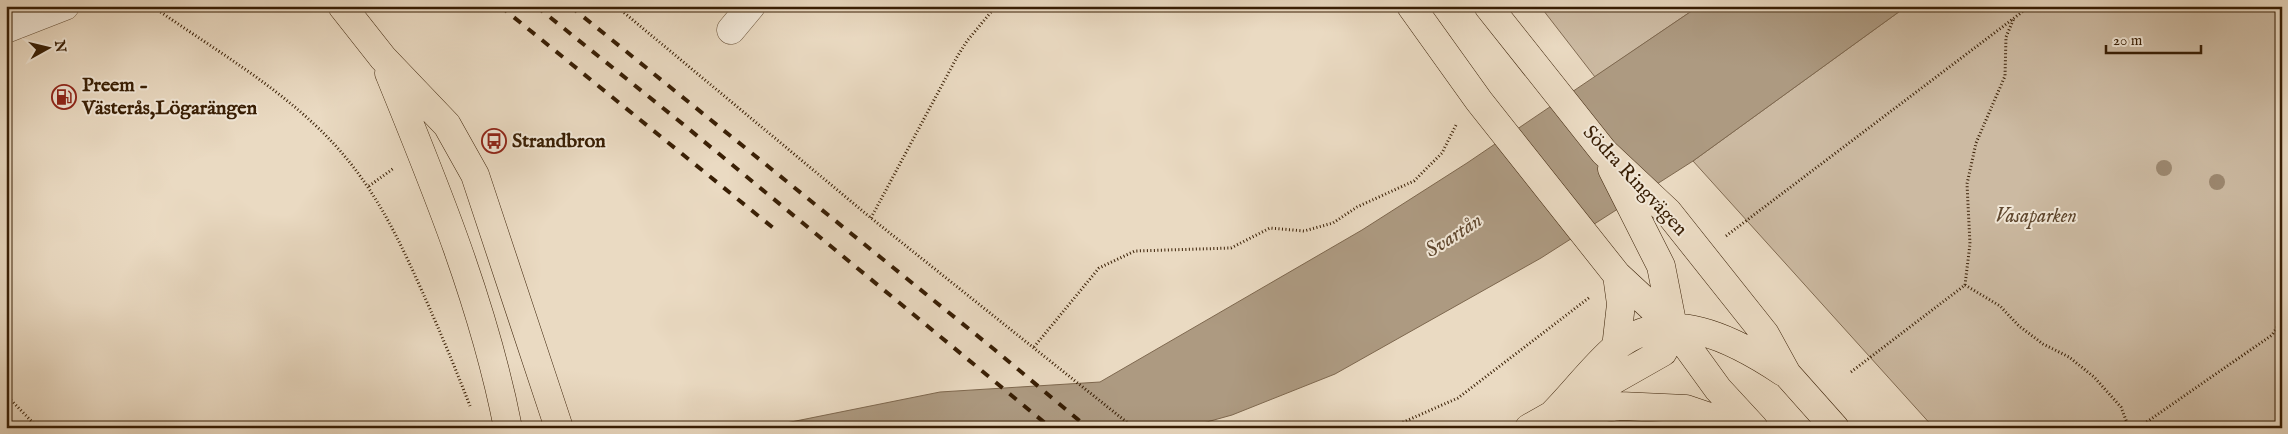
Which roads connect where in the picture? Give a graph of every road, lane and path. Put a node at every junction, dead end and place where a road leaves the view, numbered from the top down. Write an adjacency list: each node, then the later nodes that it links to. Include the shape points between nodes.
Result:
1 (66, 6): 11 (lane)
2 (152, 6): 16 (path, via 287,100 328,138)
3 (342, 6): 13 (main road)
4 (616, 6): 18 (path)
5 (751, 6): 12 (lane)
6 (996, 6): 18 (path, via 957,57)
7 (1411, 6): 20 (main road, via 1494,120)
8 (1488, 6): 17 (main road, Södra Ringvägen)
9 (2030, 6): 10 (path)
10 (2014, 18): 19 (path); 21 (path, via 2006,37 2005,76 1976,143 1967,184 1970,244)
11 (6, 29)
12 (731, 30)
13 (383, 58): 28 (main road, via 443,204); 35 (main road, via 447,125 475,175)
14 (1458, 120): 24 (path, via 1442,153 1414,181 1357,206 1334,223 1304,231 1270,228 1231,248 1135,251 1099,268)
15 (396, 166): 16 (path)
16 (369, 186): 30 (path, via 393,226 451,356)
17 (1643, 205): 23 (main road, via 1661,266); 27 (main road, Södra Ringvägen, via 1668,212 1764,334)
18 (871, 218): 24 (path)
19 (1725, 237)
20 (1617, 275): 23 (main road); 25 (main road, via 1621,304); 37 (path, via 1458,398)
21 (1965, 285): 26 (path); 42 (path, via 2000,306 2019,326 2094,377 2121,407)
22 (2282, 320): 43 (path, via 2272,335)
23 (1673, 327): 25 (main road, via 1650,329); 27 (main road, via 1712,333 1751,350); 31 (main road, via 1663,352); 40 (main road, via 1718,389)
24 (1034, 348): 36 (path)
25 (1616, 348): 31 (main road)
26 (1851, 372)
27 (1787, 374): 41 (main road, Södra Ringvägen)
28 (498, 376): 33 (main road); 34 (main road)
29 (6, 395): 32 (path)
30 (472, 412)
31 (1552, 415): 38 (main road); 39 (main road, via 1620,406 1686,409)
32 (38, 428)
33 (508, 428)
34 (517, 428)
35 (559, 428)
36 (1134, 428)
37 (1390, 428)
38 (1529, 428)
39 (1742, 428)
40 (1754, 428)
41 (1835, 428)
42 (2129, 428)
43 (2138, 428)

